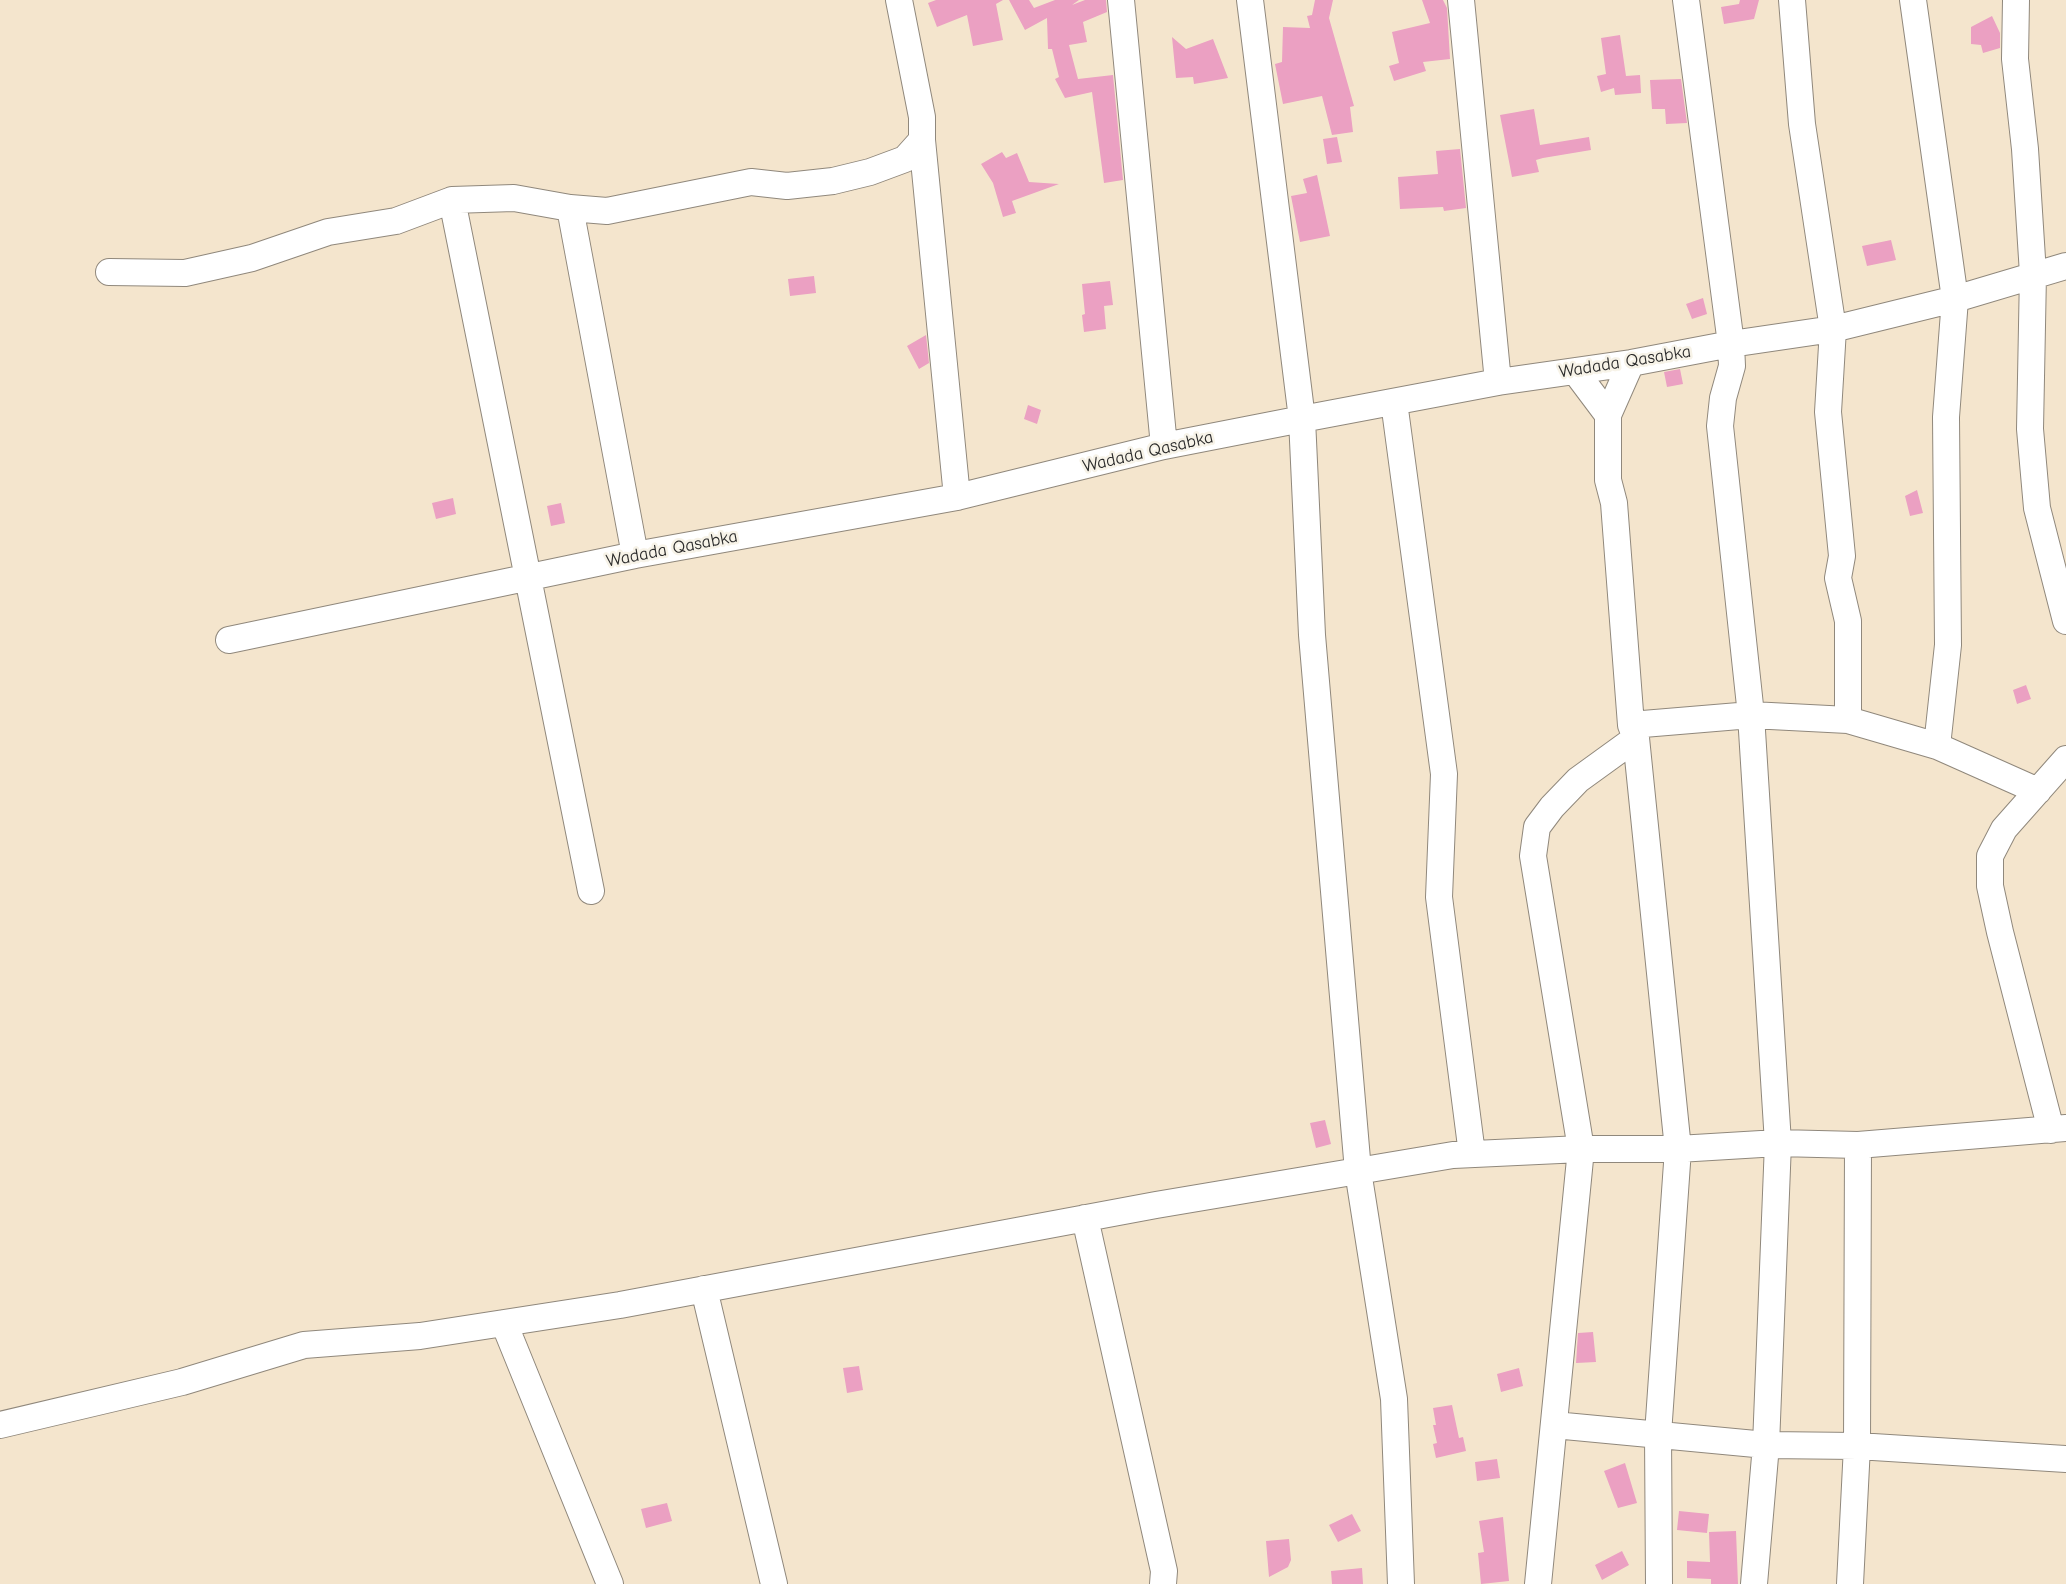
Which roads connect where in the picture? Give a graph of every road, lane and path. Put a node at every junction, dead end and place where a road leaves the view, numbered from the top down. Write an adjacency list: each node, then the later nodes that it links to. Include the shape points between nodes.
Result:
1 (899, 0): 9 (street, via 922,117)
2 (1121, 0): 24 (street)
3 (1250, 0): 23 (street)
4 (1461, 0): 20 (street)
5 (1686, 0): 17 (street)
6 (1792, 0): 16 (street, via 1803,124)
7 (1913, 0): 15 (street)
8 (2016, 0): 14 (street, via 2015,60)
9 (922, 140): 11 (street, via 905,159 833,181 787,186 751,182 608,211); 25 (street)
10 (452, 200): 11 (street, via 514,198); 13 (street, via 396,221 328,232 252,258 185,273); 27 (street)
11 (570, 208): 26 (street)
12 (2066, 266): 14 (street, Wadada Qasabka)
13 (109, 272)
14 (2033, 274): 15 (street, Wadada Qasabka); 28 (street, via 2030,429 2037,508)
15 (1955, 299): 16 (street, Wadada Qasabka); 33 (street, via 1946,417 1948,645)
16 (1833, 329): 17 (street, Wadada Qasabka); 31 (street, via 1828,412 1842,556 1838,578 1848,621)
17 (1731, 344): 18 (street, Wadada Qasabka); 30 (street, via 1732,366 1720,426)
18 (1631, 363): 19 (street, Wadada Qasabka); 22 (street)
19 (1575, 371): 20 (street, Wadada Qasabka); 22 (street)
20 (1498, 382): 21 (street, Wadada Qasabka)
21 (1394, 402): 23 (street, Wadada Qasabka); 42 (street, via 1444,774 1439,897)
22 (1608, 415): 32 (street, via 1608,480 1614,503)
23 (1302, 420): 24 (street, Wadada Qasabka); 43 (street, via 1312,635)
24 (1164, 446): 25 (street, Wadada Qasabka)
25 (957, 497): 26 (street, Wadada Qasabka)
26 (635, 555): 27 (street, Wadada Qasabka)
27 (528, 577): 29 (street, Wadada Qasabka); 36 (street)
28 (2066, 621)
29 (229, 640)
30 (1751, 715): 31 (street); 32 (street); 38 (street)
31 (1848, 720): 33 (street)
32 (1633, 732): 40 (street, via 1552,807 1537,827 1533,856); 41 (street)
33 (1937, 746): 35 (street)
34 (2066, 759): 35 (street)
35 (2038, 791): 37 (street, via 2004,829 1990,856 1990,886)
36 (591, 891)
37 (2058, 1129): 39 (street)
38 (1778, 1143): 39 (street); 41 (street); 50 (street)
39 (1858, 1144): 51 (street)
40 (1581, 1149): 41 (street); 42 (street); 48 (street)
41 (1678, 1149): 49 (street)
42 (1472, 1154): 43 (street)
43 (1358, 1171): 44 (street); 56 (street, via 1394,1400)
44 (1085, 1218): 45 (street); 55 (street, via 1164,1571)
45 (704, 1289): 46 (street); 54 (street)
46 (504, 1323): 47 (street, via 420,1336 303,1346 182,1382); 53 (street)
47 (0, 1425)
48 (1554, 1425): 49 (street); 57 (street)
49 (1658, 1434): 50 (street); 58 (street)
50 (1766, 1445): 51 (street); 59 (street)
51 (1857, 1446): 52 (street); 60 (street)
52 (2066, 1459)
53 (610, 1584)
54 (774, 1584)
55 (1163, 1584)
56 (1401, 1584)
57 (1538, 1584)
58 (1659, 1584)
59 (1754, 1584)
60 (1850, 1584)

